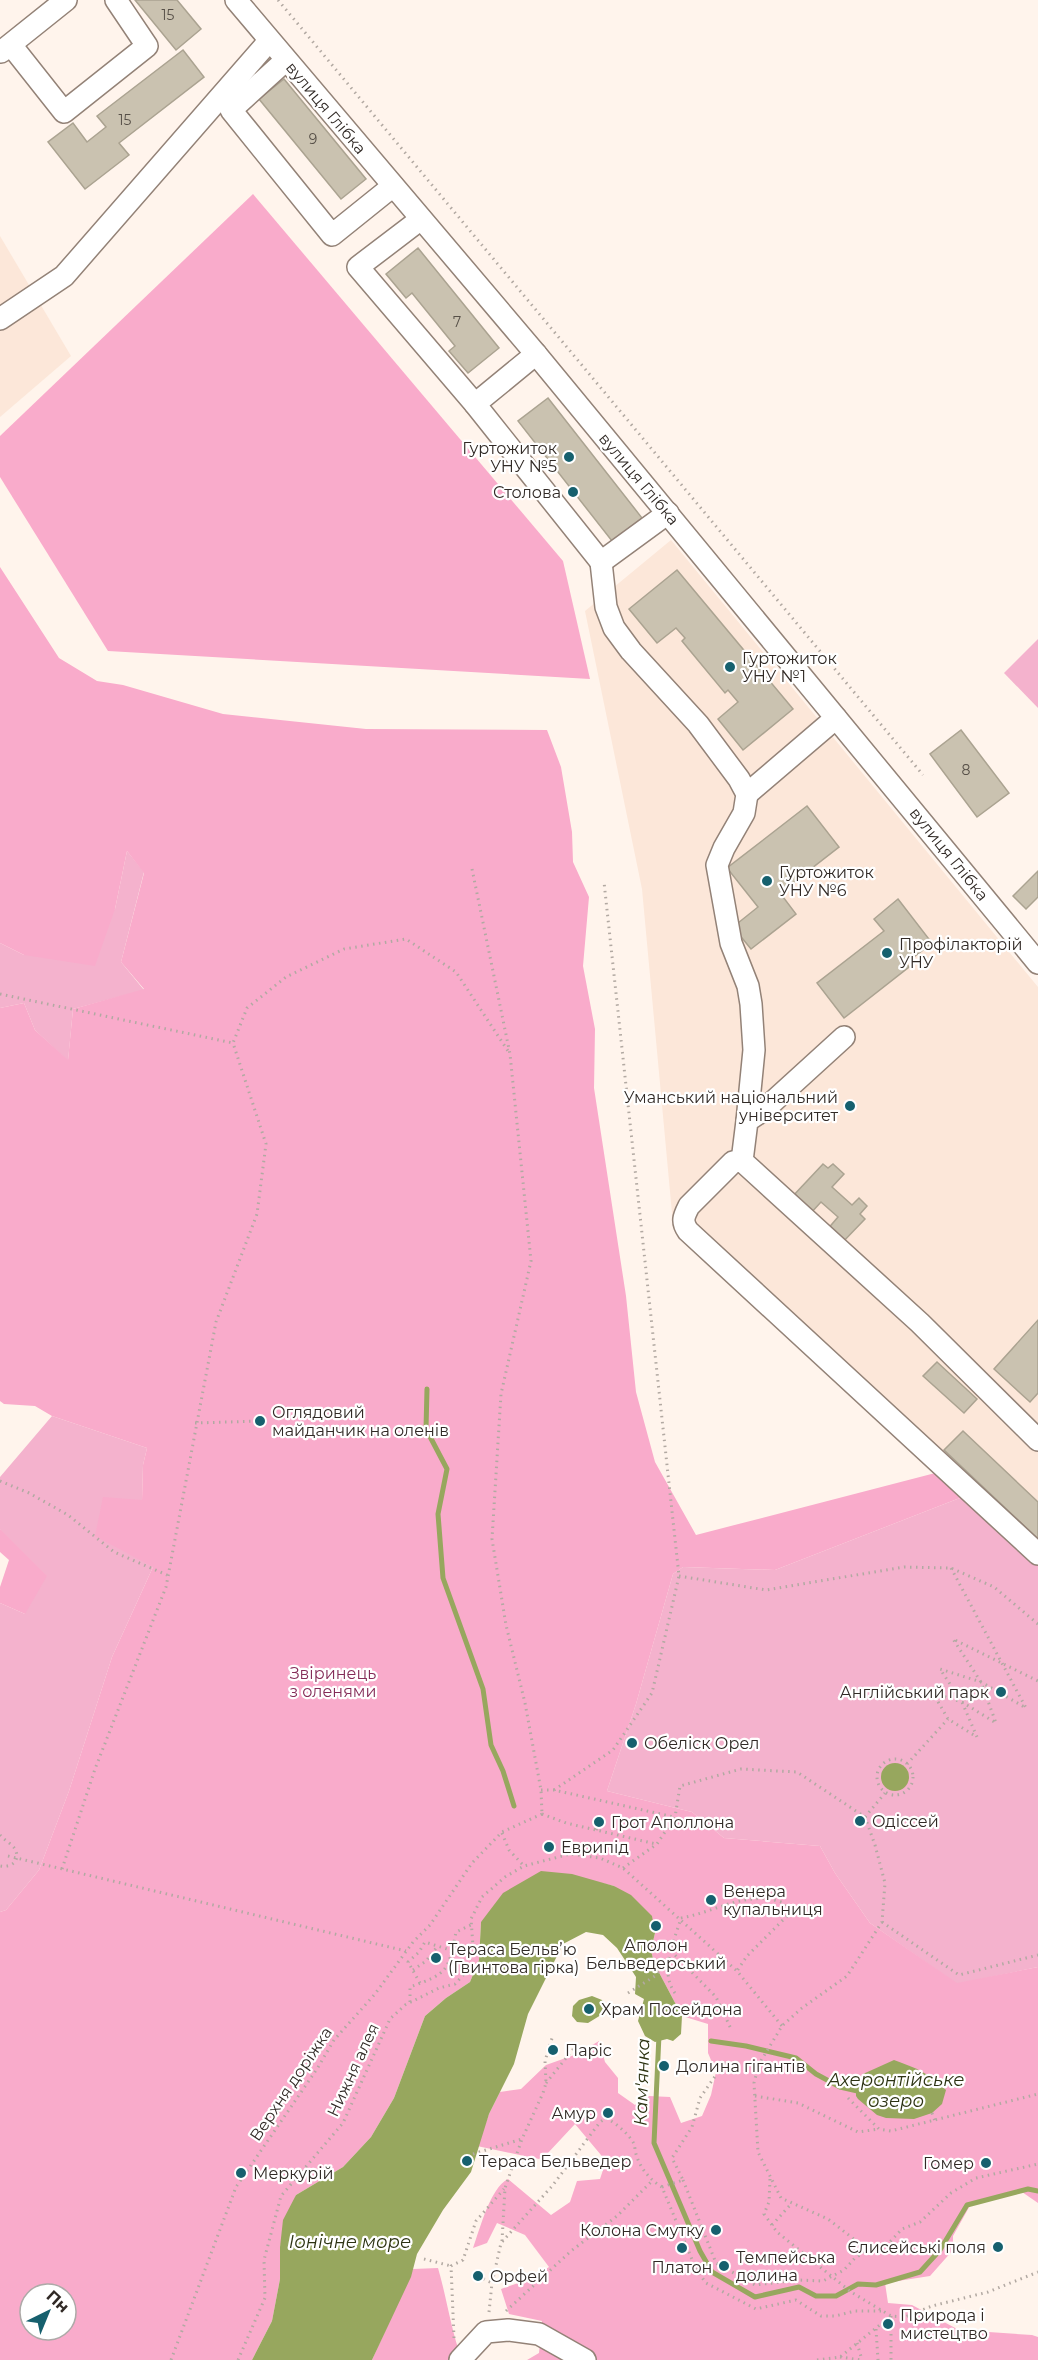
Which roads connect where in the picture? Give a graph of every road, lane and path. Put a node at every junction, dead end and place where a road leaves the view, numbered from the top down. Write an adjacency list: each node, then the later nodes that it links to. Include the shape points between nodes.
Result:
1 (66, 0): 6 (street)
2 (116, 0): 6 (street, via 147,46 64,112)
3 (236, 0): 5 (street, вулиця Глібка)
4 (278, 0): 16 (path)
5 (269, 40): 7 (street, вулиця Глібка); 10 (street, via 64,276)
6 (6, 49)
7 (286, 60): 8 (street, вулиця Глібка); 8 (street, via 231,110 332,236)
8 (393, 186): 9 (street, вулиця Глібка)
9 (421, 219): 11 (street, вулиця Глібка); 12 (street, via 358,267)
10 (0, 319)
11 (536, 354): 12 (street); 13 (street, вулиця Глібка)
12 (475, 404): 14 (street)
13 (668, 513): 14 (street); 15 (street, вулиця Глібка)
14 (600, 562): 17 (street, via 606,607 614,628 698,724)
15 (836, 718): 17 (street); 20 (street, вулиця Глібка)
16 (923, 775)
17 (747, 794): 25 (street, via 744,813 717,865 731,943 751,1004 754,1050)
18 (472, 869): 24 (path)
19 (604, 882): 34 (path)
20 (1038, 963)
21 (0, 994): 23 (path)
22 (844, 1037): 25 (street)
23 (233, 1043): 24 (path, via 248,1008 286,977 344,949 406,939 456,972); 28 (path, via 266,1144 257,1214 216,1322)
24 (510, 1054): 43 (path, via 531,1261 501,1394 492,1539)
25 (747, 1121): 26 (street)
26 (742, 1161): 29 (street, via 920,1323); 31 (street, via 733,1162 689,1206 683,1224 688,1231)
27 (260, 1421): 28 (path)
28 (195, 1423): 33 (path)
29 (1038, 1440)
30 (0, 1481): 33 (path, via 68,1515 114,1552)
31 (1038, 1554)
32 (951, 1568): 34 (path, via 904,1568 766,1590); 35 (path, via 994,1587); 37 (path)
33 (167, 1575): 59 (path, via 166,1587 95,1769)
34 (679, 1576): 44 (path, via 652,1693 613,1750)
35 (1036, 1618): 36 (path)
36 (1038, 1624)
37 (1004, 1664): 38 (path); 39 (path, via 1026,1708); 39 (path, via 953,1639)
38 (1038, 1681)
39 (981, 1682): 40 (path, via 940,1669); 40 (path, via 996,1723)
40 (962, 1702): 41 (path, via 933,1693); 41 (path, via 977,1737)
41 (948, 1719): 42 (path)
42 (907, 1764): 45 (path, via 913,1779 908,1790 897,1795); 45 (path, via 890,1760 879,1768 878,1782)
43 (541, 1790): 44 (path); 46 (path)
44 (554, 1790): 47 (path)
45 (885, 1792): 48 (path)
46 (542, 1814): 50 (path); 51 (path, Верхня доріжка)
47 (675, 1817): 48 (path, via 680,1786 741,1769 797,1772); 53 (path)
48 (865, 1817): 61 (path, via 885,1883)
49 (599, 1824): 50 (path)
50 (596, 1830): 53 (path)
51 (502, 1832): 57 (path, via 509,1850); 63 (path, Верхня доріжка, via 472,1863 430,1925)
52 (0, 1835): 55 (path, via 14,1848)
53 (657, 1844): 58 (path)
54 (8, 1856): 55 (path)
55 (17, 1858): 56 (path, via 7,1867); 59 (path)
56 (0, 1866)
57 (524, 1866): 58 (path, Нижня алея, via 570,1854 600,1858); 62 (path, Нижня алея, via 482,1897)
58 (623, 1868): 60 (path, Нижня алея)
59 (62, 1869): 68 (path)
60 (681, 1918): 67 (path); 73 (path, Нижня алея); 73 (path, via 738,1901 769,1898 784,1903 788,1915 747,1956)
61 (882, 1922): 69 (path, via 959,1975); 78 (path, via 847,1976)
62 (471, 1925): 66 (path, via 456,1932); 77 (path, Нижня алея, via 473,1946 467,1971 455,1984)
63 (413, 1942): 64 (path); 68 (path, Верхня доріжка)
64 (423, 1945): 65 (path, via 425,1942); 70 (path)
65 (437, 1947): 66 (path); 72 (path)
66 (453, 1951): 74 (path, via 451,1961 437,1977)
67 (671, 1951): 71 (path); 79 (path, via 716,1997)
68 (404, 1953): 70 (path); 115 (path, Верхня доріжка, via 375,1994 334,2040 236,2187)
69 (1038, 1955)
70 (410, 1960): 72 (path)
71 (668, 1960): 75 (path, via 655,1976); 76 (path, via 667,1973)
72 (414, 1970): 74 (path)
73 (738, 1971): 78 (path, Нижня алея)
74 (420, 1983): 77 (path, via 410,1987)
75 (628, 1993)
76 (675, 1993)
77 (410, 2002): 116 (path, Нижня алея, via 390,2019 343,2123 281,2196 264,2260 265,2298)
78 (782, 2026): 85 (path, via 759,2064)
79 (732, 2031)
80 (553, 2035): 83 (path, via 545,2061)
81 (575, 2047): 83 (path)
82 (727, 2059): 95 (path, via 700,2098 692,2127 672,2158)
83 (546, 2083): 90 (path)
84 (1038, 2094): 88 (path)
85 (755, 2096): 89 (path, via 798,2103 858,2132); 93 (path, via 758,2152)
86 (848, 2098): 89 (path)
87 (932, 2113): 88 (path)
88 (935, 2121): 89 (path, via 891,2131)
89 (879, 2129)
90 (522, 2139): 91 (path); 97 (path)
91 (473, 2154)
92 (1038, 2164): 101 (path, via 976,2178 951,2193 920,2222 902,2229 888,2244)
93 (770, 2176): 98 (path, via 781,2198); 99 (path, via 769,2202 764,2214)
94 (652, 2181): 96 (path); 100 (path, via 634,2144 615,2122 606,2118); 111 (path, via 617,2216 554,2266)
95 (681, 2181): 96 (path); 106 (path, via 716,2263 755,2285)
96 (662, 2187): 108 (path, via 696,2269 706,2283 756,2309 796,2300 821,2316)
97 (506, 2188): 100 (path); 103 (path, via 476,2221 464,2260)
98 (792, 2203): 99 (path); 101 (path, via 828,2219)
99 (772, 2225): 106 (path)
100 (501, 2243): 107 (path)
101 (868, 2250): 106 (path)
102 (424, 2259): 103 (path)
103 (451, 2266): 112 (path)
104 (1038, 2272): 109 (path, via 905,2317)
105 (478, 2276): 107 (path)
106 (833, 2277): 108 (path)
107 (492, 2283): 111 (path)
108 (881, 2311): 109 (path)
109 (891, 2316): 110 (path); 122 (path)
110 (876, 2329): 113 (path); 121 (path)
111 (486, 2332): 117 (street); 118 (street, via 539,2334)
112 (454, 2338)
113 (857, 2343): 114 (path); 120 (path)
114 (840, 2357): 119 (path); 120 (path)
115 (171, 2360)
116 (238, 2360)
117 (459, 2360)
118 (585, 2360)
119 (817, 2360)
120 (861, 2360)
121 (878, 2360)
122 (891, 2360)

